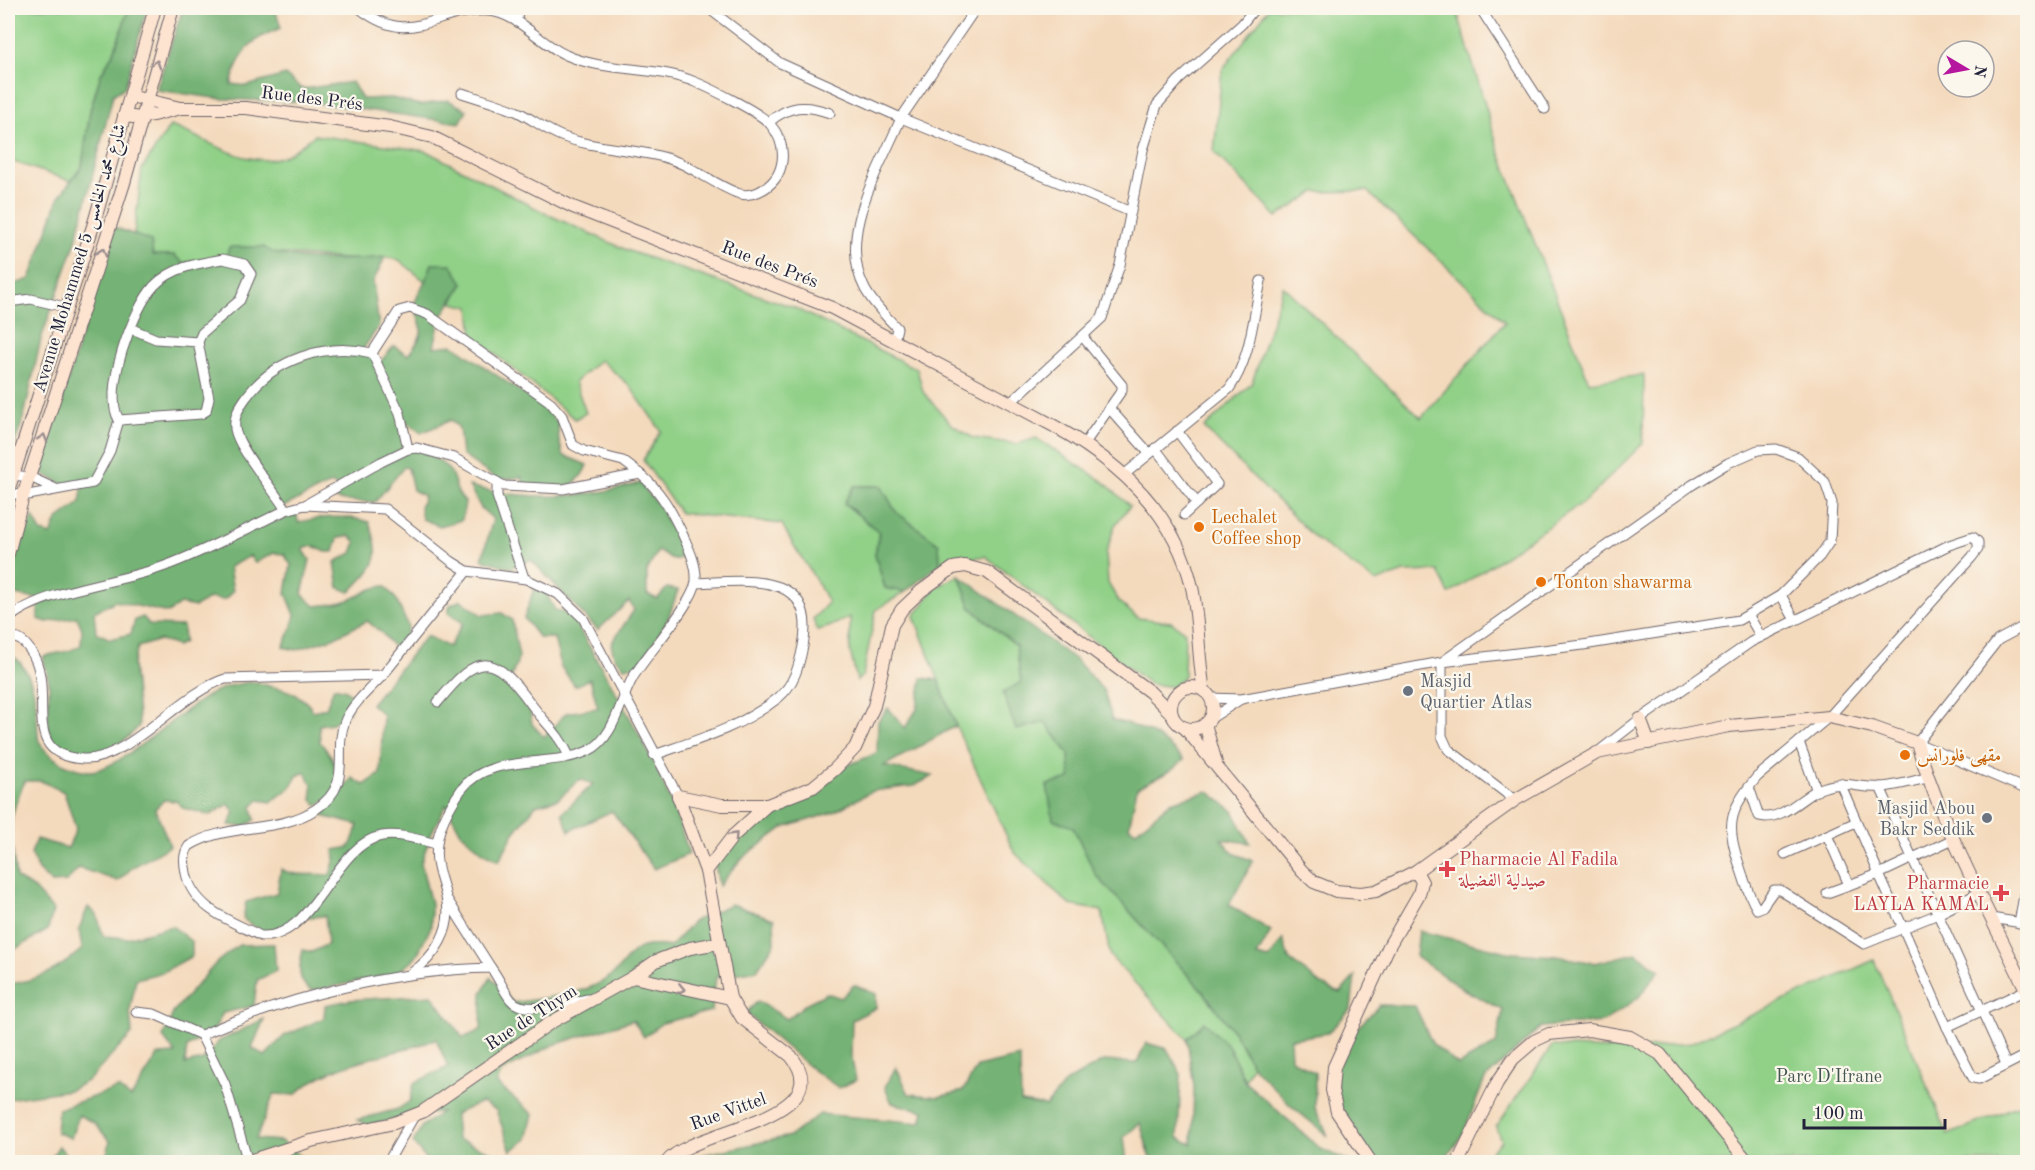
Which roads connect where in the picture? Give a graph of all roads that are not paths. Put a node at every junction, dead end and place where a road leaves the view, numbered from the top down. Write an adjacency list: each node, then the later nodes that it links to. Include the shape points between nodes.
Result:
1 (155, 8): 12 (street, Avenue Mohammed 5 شارع محمد الخامس)
2 (173, 8): 13 (street, Avenue Mohammed 5 شارع محمد الخامس, one-way to 2)
3 (359, 8): 9 (street, via 382,24 394,27)
4 (518, 8): 10 (street)
5 (708, 8): 19 (street, via 780,63)
6 (976, 8): 19 (street)
7 (1255, 8): 21 (street, via 1157,105)
8 (1480, 8): 15 (street)
9 (491, 9): 10 (street)
10 (517, 22): 20 (street, via 565,55 584,62 693,81)
11 (462, 93): 20 (street, via 518,112 584,144 663,157 742,195 765,189 781,171 782,150)
12 (130, 96): 13 (street, Rue des Prés); 17 (street, Avenue Mohammed 5 شارع محمد الخامس)
13 (146, 100): 14 (street, Rue des Prés); 18 (street, Avenue Mohammed 5 شارع محمد الخامس)
14 (181, 108): 18 (street, Rue des Prés); 27 (street, Rue des Prés, via 282,111 432,137 564,203 832,308)
15 (1545, 109)
16 (830, 113): 20 (street, via 809,106 793,107)
17 (124, 116): 18 (street, Rue des Prés); 24 (street, Avenue Mohammed 5 شارع محمد الخامس)
18 (141, 118): 39 (street, Avenue Mohammed 5 شارع محمد الخامس, one-way to 18)
19 (901, 118): 21 (street); 27 (street, via 854,235 854,252 864,287 897,328)
20 (769, 122)
21 (1131, 212): 26 (street, via 1110,299 1102,318)
22 (1261, 281): 33 (street, via 1245,357 1235,380)
23 (8, 302): 24 (street, via 23,298)
24 (65, 307): 41 (street, Avenue Mohammed 5 شارع محمد الخامس)
25 (132, 329): 28 (street, via 156,339); 28 (street, via 154,286 165,277 193,264 211,261 244,264 251,274 240,300 202,333); 32 (street, via 114,387 113,406)
26 (1083, 337): 30 (street); 31 (street, via 1120,380 1122,390)
27 (894, 341): 30 (street, Rue des Prés)
28 (198, 342): 32 (street, via 208,398 204,414)
29 (372, 353): 35 (street, via 400,413); 37 (street, via 399,311 410,308 427,314 549,401 562,416 573,445 623,461); 46 (street, via 346,349 288,361 258,382 238,410 235,424 239,439)
30 (1010, 403): 34 (street, Rue des Prés)
31 (1109, 408): 34 (street); 36 (street)
32 (119, 420): 42 (street, via 110,451 93,483)
33 (1177, 430): 36 (street); 44 (street, via 1217,484)
34 (1085, 443): 38 (street, Rue des Prés)
35 (408, 449): 40 (street, via 427,449 454,458); 45 (street)
36 (1152, 451): 38 (street); 44 (street)
37 (640, 474): 40 (street, via 563,489 504,486); 51 (street, via 662,496 676,520 690,551)
38 (1125, 474): 59 (street, Rue des Prés, via 1155,507 1180,549 1192,587)
39 (30, 477): 41 (street); 42 (street); 43 (street, Avenue Mohammed 5 شارع محمد الخامس)
40 (496, 482): 50 (street)
41 (9, 484): 43 (street)
42 (56, 489): 43 (street)
43 (23, 496): 48 (street, Avenue Mohammed 5 شارع محمد الخامس)
44 (1197, 503): 47 (street)
45 (305, 505): 46 (street); 49 (street, via 385,509)
46 (286, 510): 54 (street, via 163,567 69,592)
47 (1184, 515)
48 (8, 554)
49 (467, 571): 50 (street); 61 (street)
50 (524, 578): 64 (street, via 558,594 583,618)
51 (696, 583): 64 (street); 77 (street, via 759,580 773,583 796,598 806,622 800,663 780,697 754,715)
52 (1780, 595): 53 (street); 55 (street); 60 (street, via 1830,541 1832,503 1825,482 1798,457 1776,449 1758,450 1692,485)
53 (1749, 616): 58 (street); 60 (street, via 1583,645)
54 (8, 619)
55 (1795, 620): 58 (street); 69 (street, via 1967,537 1978,542 1972,557)
56 (2028, 624): 75 (street, via 1998,640)
57 (8, 637): 61 (street, via 27,645 38,664 43,682 41,728 45,740 61,753 80,759 109,755 208,686 225,679)
58 (1761, 637): 70 (street)
59 (1198, 658): 62 (street, Rue des Prés); 65 (street, Rue des Prés)
60 (1443, 662): 66 (street); 87 (street, via 1442,736 1448,749)
61 (383, 675): 92 (street, via 345,722 340,777 327,799 297,818 220,832 189,846 184,861 190,890 206,907 267,936 282,932 293,923 367,842 384,836)
62 (1182, 691): 63 (street); 65 (street); 68 (street, via 1171,706)
63 (1150, 692): 68 (street); 88 (street, via 987,572 965,566 953,568 921,591 892,625 873,706 855,748 813,787)
64 (625, 694): 77 (street); 78 (street, via 615,719 598,744)
65 (1207, 694): 66 (street); 71 (street, via 1212,712)
66 (1241, 699): 71 (street)
67 (438, 702): 78 (street, via 467,669 480,664 493,666 514,681 558,735)
68 (1171, 713): 72 (street)
69 (1829, 717): 73 (street); 74 (street, via 1730,726); 75 (street)
70 (1640, 719): 74 (street); 76 (street)
71 (1208, 721): 72 (street); 79 (street)
72 (1185, 728): 79 (street)
73 (1799, 742): 82 (street); 84 (street)
74 (1649, 743): 76 (street)
75 (1917, 743): 80 (street); 85 (street)
76 (1597, 753): 87 (street)
77 (654, 755): 86 (street)
78 (569, 756): 92 (street, via 501,767 470,780 450,806)
79 (1217, 767): 96 (street, via 1314,882 1336,891 1360,893 1376,891)
80 (1927, 778): 83 (street); 91 (street)
81 (1840, 783): 83 (street); 84 (street); 89 (street)
82 (1749, 787): 84 (street, via 1761,817 1790,809); 106 (street, via 1735,810 1730,834 1757,909 1778,890 1864,944)
83 (1881, 787): 94 (street)
84 (1817, 790)
85 (2028, 790)
86 (678, 796): 88 (street, via 722,805); 95 (street, Rue Vittel)
87 (1515, 800): 96 (street)
88 (767, 805): 95 (street, one-way to 88, via 733,836)
89 (1856, 822): 90 (street); 98 (street)
90 (1827, 835): 93 (street); 99 (street)
91 (1953, 839): 94 (street); 101 (street)
92 (436, 844): 102 (street, via 440,885)
93 (1785, 854)
94 (1912, 857): 98 (street); 103 (street)
95 (706, 871): 107 (street, Rue Vittel)
96 (1416, 871): 124 (street, via 1422,882 1419,894 1389,945 1334,1067 1332,1090 1337,1112)
97 (2028, 873): 105 (street)
98 (1879, 874): 99 (street); 106 (street)
99 (1849, 885): 100 (street)
100 (1827, 893)
101 (1979, 893): 103 (street); 104 (street)
102 (446, 897): 108 (street); 109 (street, via 441,944)
103 (1938, 914): 106 (street); 114 (street)
104 (1991, 918): 105 (street); 111 (street)
105 (2023, 924)
106 (1903, 929): 116 (street)
107 (719, 943): 110 (street, Rue de Thym, via 665,957); 113 (street, Rue Vittel)
108 (491, 968): 109 (street); 112 (street, via 517,1005 547,1007)
109 (410, 974): 117 (street, via 284,1004)
110 (633, 978): 112 (street, Rue de Thym); 113 (street, one-way to 113)
111 (2027, 992): 114 (street)
112 (594, 998): 120 (street, Rue de Thym, via 550,1023)
113 (730, 998): 123 (street, Rue Vittel, via 742,1018 774,1040 797,1064 801,1077 798,1095 771,1116 688,1145)
114 (1983, 1009): 116 (street); 119 (street)
115 (136, 1012): 117 (street, via 154,1014)
116 (1947, 1027): 119 (street, via 1975,1080)
117 (201, 1035): 121 (street, via 225,1084)
118 (2028, 1054): 119 (street)
119 (2006, 1064)
120 (414, 1116): 121 (street, Rue de Thym); 122 (street)
121 (247, 1162)
122 (388, 1162)
123 (667, 1162)
124 (1371, 1162)
125 (1458, 1162): 126 (street, via 1513,1059 1534,1041 1550,1034 1589,1030 1627,1035 1660,1054)
126 (1748, 1162)

